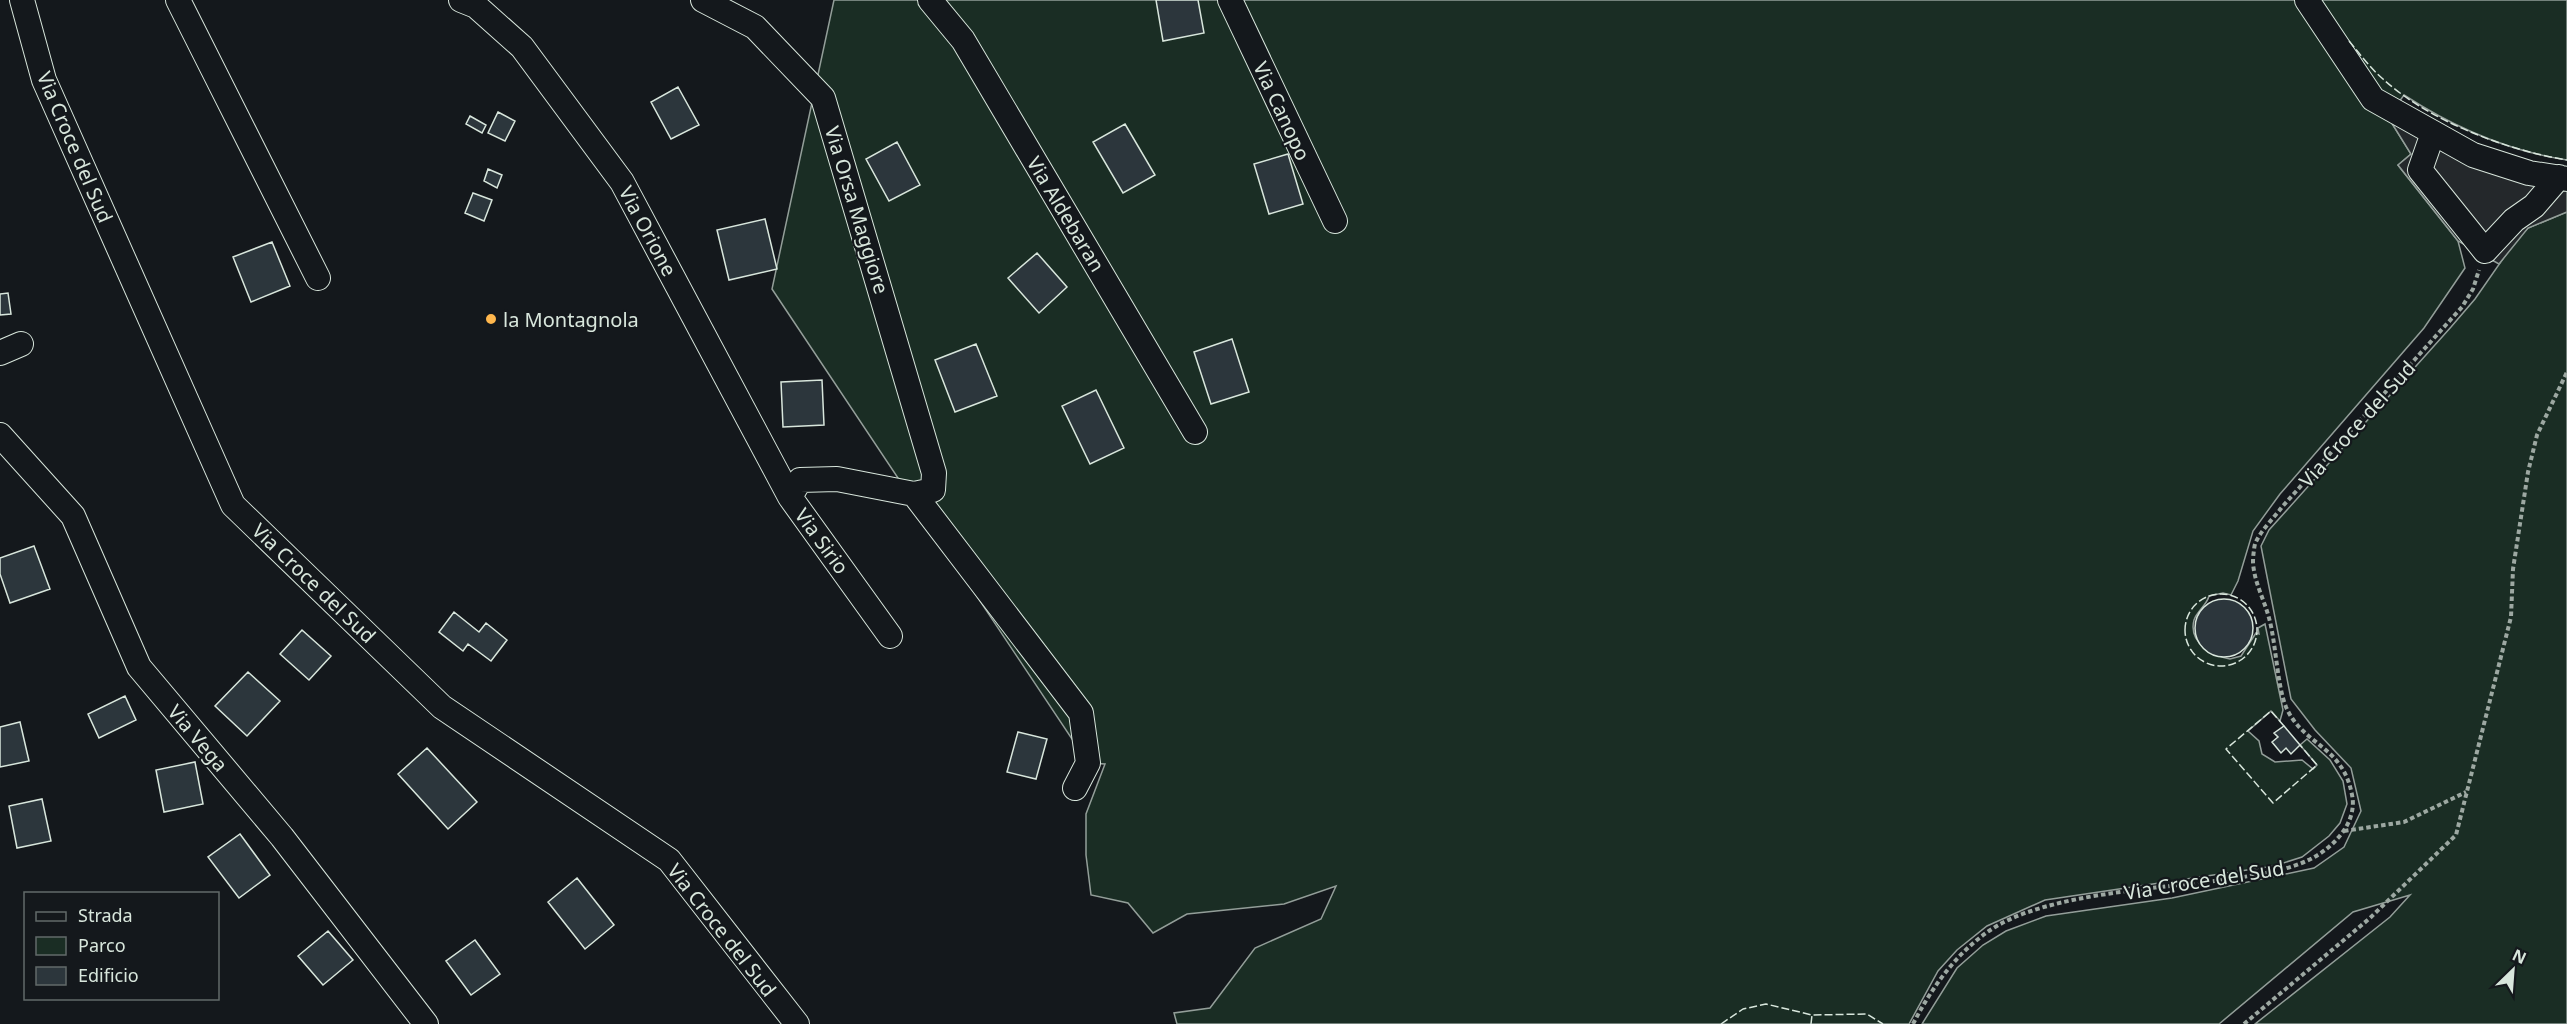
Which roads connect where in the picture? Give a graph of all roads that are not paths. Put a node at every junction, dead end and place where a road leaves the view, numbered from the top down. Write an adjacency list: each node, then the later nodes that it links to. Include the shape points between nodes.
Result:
1 (22, 0): 19 (street, Via Croce del Sud, via 44,80 233,505 442,707 669,860)
2 (178, 0): 11 (street)
3 (461, 0): 15 (street, Via Orione, via 476,6 522,47 622,182)
4 (704, 0): 14 (street, Via Orsa Maggiore, via 755,27 823,98 934,473 933,490)
5 (930, 0): 12 (street, Via Aldebaran, via 963,40)
6 (1230, 0): 10 (street, Via Canopo)
7 (2307, 0): 8 (street, via 2373,99)
8 (2433, 133): 9 (street, via 2473,155 2529,173); 9 (street, via 2421,170 2485,251)
9 (2563, 178)
10 (1335, 221)
11 (318, 278)
12 (1195, 432)
13 (0, 435): 18 (street, Via Vega, via 73,516 139,667 282,837)
14 (914, 494): 15 (street, Via Sirio, via 837,479 800,480); 17 (street, via 1081,713 1089,763)
15 (790, 496): 16 (street, Via Sirio)
16 (890, 636)
17 (1075, 788)
18 (426, 1024)
19 (796, 1024)

